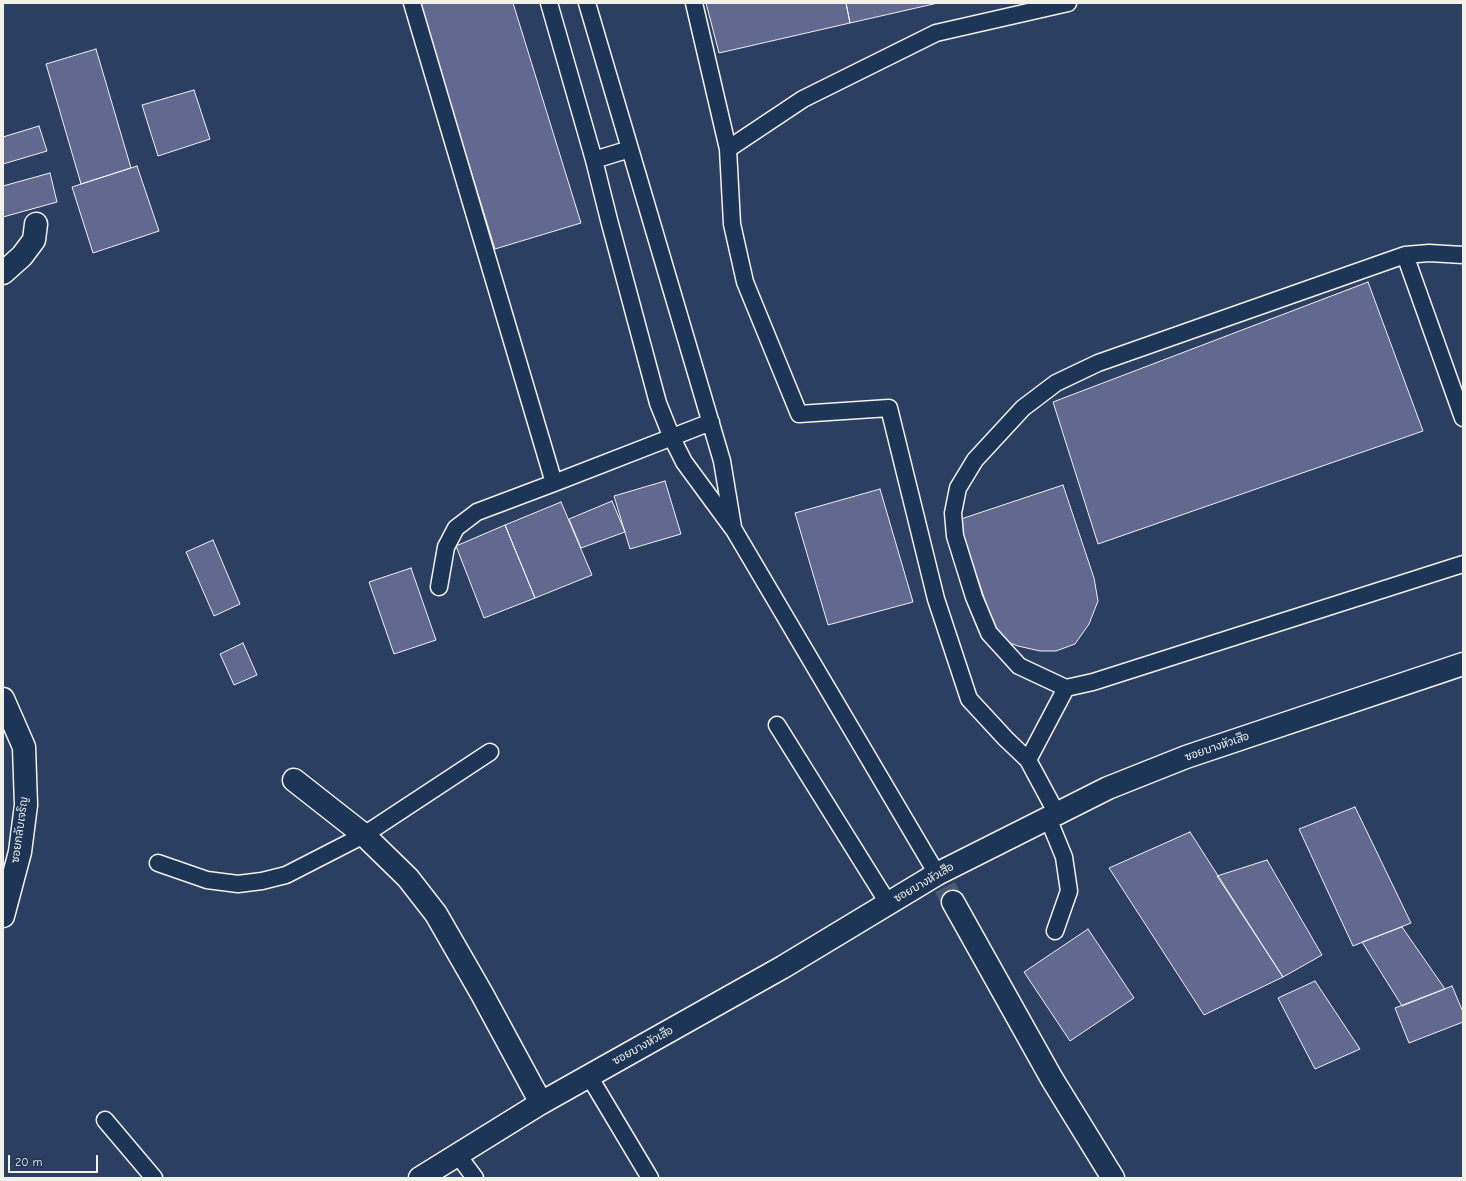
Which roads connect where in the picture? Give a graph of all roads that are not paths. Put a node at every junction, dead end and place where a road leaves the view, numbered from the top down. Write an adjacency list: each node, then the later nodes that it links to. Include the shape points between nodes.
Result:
1 (412, 3): 16 (lane)
2 (549, 3): 8 (lane)
3 (587, 3): 6 (lane)
4 (694, 3): 7 (lane)
5 (1068, 3): 7 (lane, via 936,33 803,99)
6 (630, 149): 8 (lane); 14 (lane)
7 (728, 149): 25 (lane, via 732,224 745,282 798,414 889,408 936,599 970,699)
8 (594, 160): 15 (lane, via 658,403)
9 (36, 224): 12 (street, via 34,240 22,256)
10 (1405, 255): 11 (lane); 13 (lane); 21 (lane, via 1098,363 1056,383 1023,408 975,460 958,488 953,513 955,536 974,597 989,633 1019,666)
11 (1463, 255)
12 (3, 273)
13 (1463, 418)
14 (711, 422): 15 (lane); 17 (lane, via 722,461)
15 (672, 438): 16 (lane); 17 (lane, via 684,462)
16 (554, 483): 19 (lane, via 476,512 456,528 446,547)
17 (734, 530): 30 (lane)
18 (1463, 564): 21 (lane, via 1092,682)
19 (439, 587)
20 (1463, 664): 27 (street, ซอยบางหัวเสือ, via 1186,757 1108,788)
21 (1066, 688): 25 (lane)
22 (3, 699): 32 (street, ซอยกลับเจริญ, via 24,747 26,804 20,852)
23 (777, 725): 31 (lane)
24 (490, 752): 28 (lane)
25 (1028, 760): 27 (lane)
26 (294, 780): 28 (street)
27 (1052, 816): 30 (street, ซอยบางหัวเสือ); 33 (lane, via 1064,858 1069,891)
28 (364, 835): 29 (lane, via 286,875 262,881 238,884 207,880); 35 (street, via 408,878 436,914)
29 (158, 863)
30 (945, 888): 31 (street, ซอยบางหัวเสือ); 42 (street, via 1052,1079)
31 (888, 904): 34 (street, ซอยบางหัวเสือ, via 783,967)
32 (3, 916)
33 (1055, 931)
34 (589, 1076): 35 (street, ซอยบางหัวเสือ); 41 (lane)
35 (541, 1102): 37 (street, ซอยบางหัวเสือ)
36 (105, 1120): 38 (lane)
37 (457, 1154): 39 (street, ซอยบางหัวเสือ); 40 (lane)
38 (154, 1178)
39 (420, 1178)
40 (474, 1178)
41 (650, 1178)
42 (1113, 1178)

